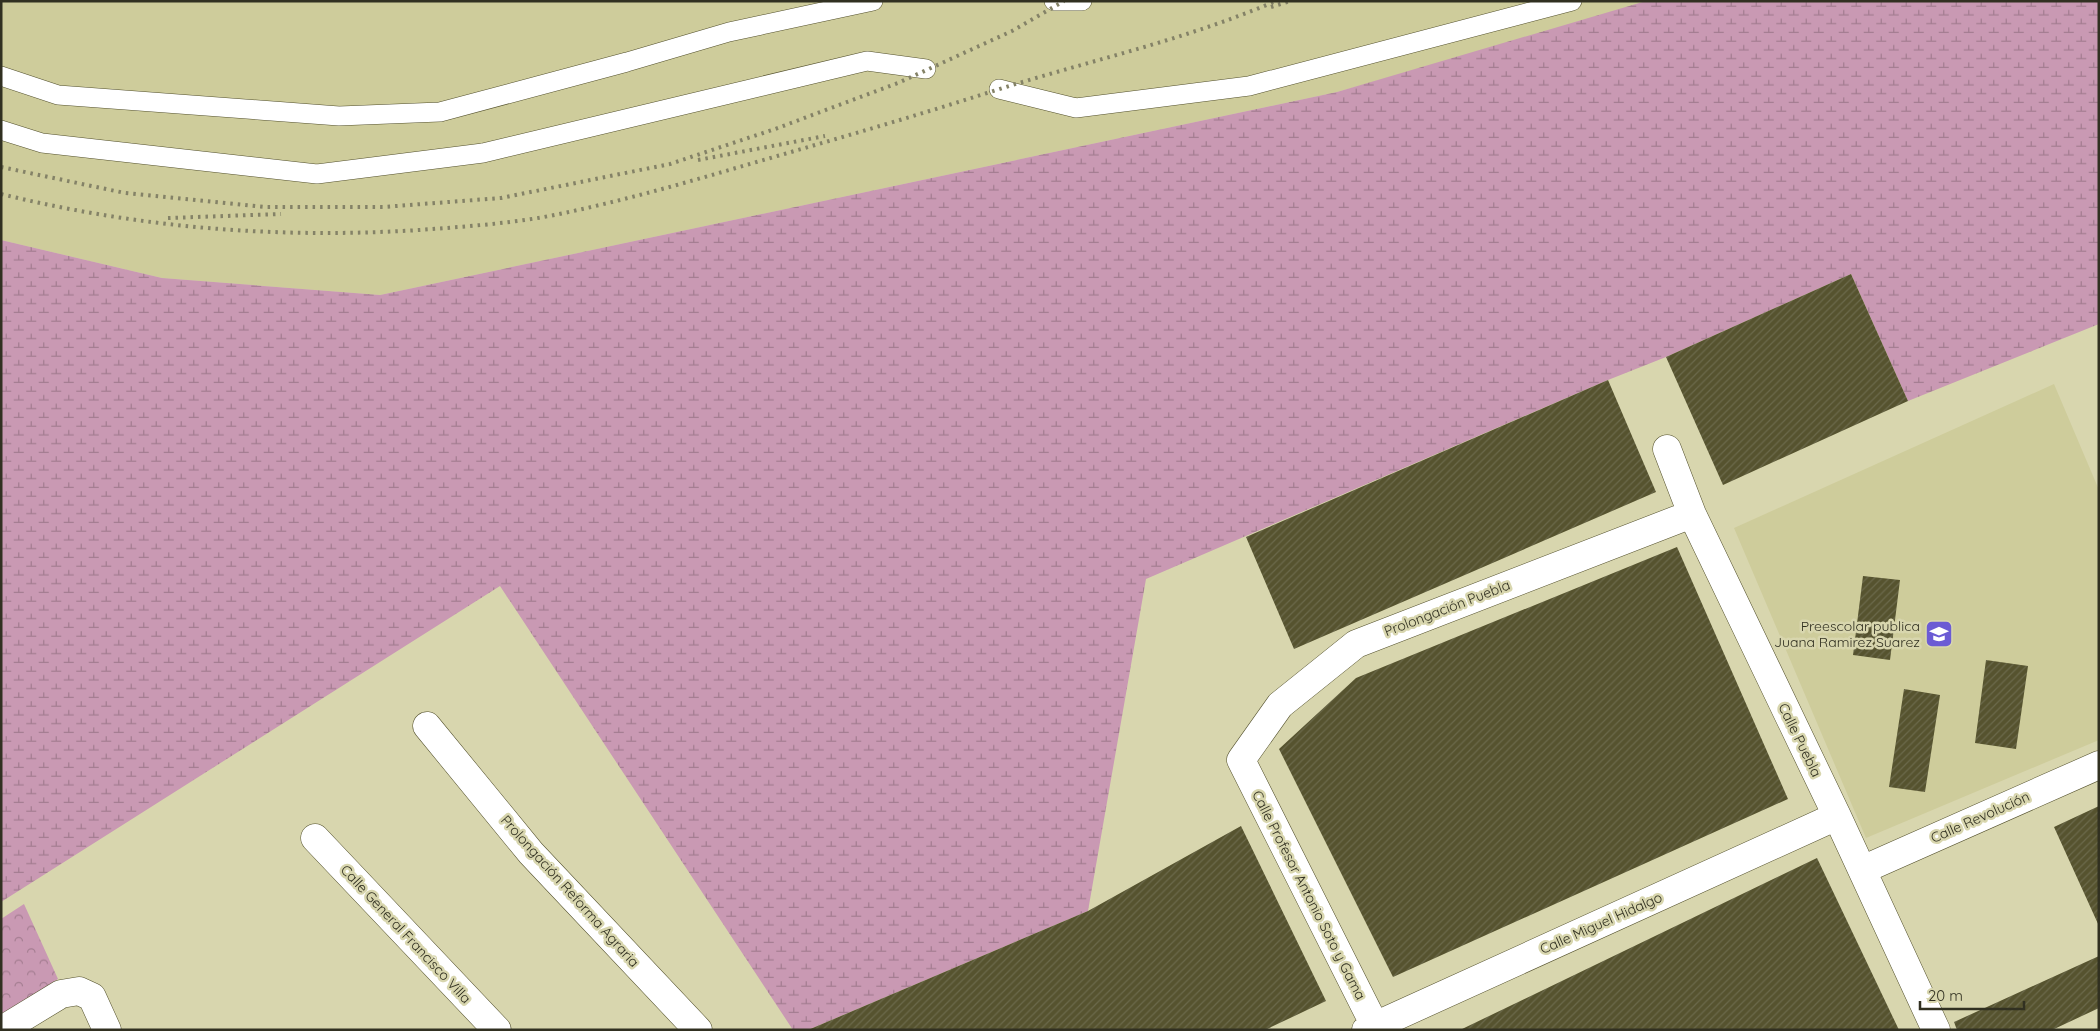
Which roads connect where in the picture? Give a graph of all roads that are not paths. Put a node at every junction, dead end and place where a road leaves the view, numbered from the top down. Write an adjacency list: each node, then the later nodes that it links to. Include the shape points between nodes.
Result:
1 (873, 1): 6 (lane, via 729,32 440,112 339,116 58,95)
2 (1054, 1): 3 (lane)
3 (1082, 1)
4 (1572, 1): 7 (lane, via 1249,86 1076,108)
5 (926, 69): 8 (lane, via 867,61 483,153 317,174 42,143)
6 (1, 76)
7 (999, 89)
8 (1, 130)
9 (1667, 449): 10 (street, Calle Puebla)
10 (1692, 514): 12 (street, Prolongación Puebla, via 1356,644 1280,705); 14 (street, Calle Puebla)
11 (427, 726): 21 (street, Prolongación Reforma Agraria, via 531,853)
12 (1241, 760): 17 (street, Calle Profesor Antonio Soto y Gama)
13 (2099, 765): 16 (street, Calle Revolución)
14 (1837, 816): 16 (street, Calle Puebla); 17 (street, Calle Miguel Hidalgo)
15 (315, 838): 20 (street, Calle General Francisco Villa)
16 (1862, 870): 22 (street, Calle Puebla)
17 (1372, 1028)
18 (2, 1030): 19 (street, via 61,994 79,991 92,997)
19 (107, 1030)
20 (497, 1030)
21 (698, 1030)
22 (1936, 1030)

